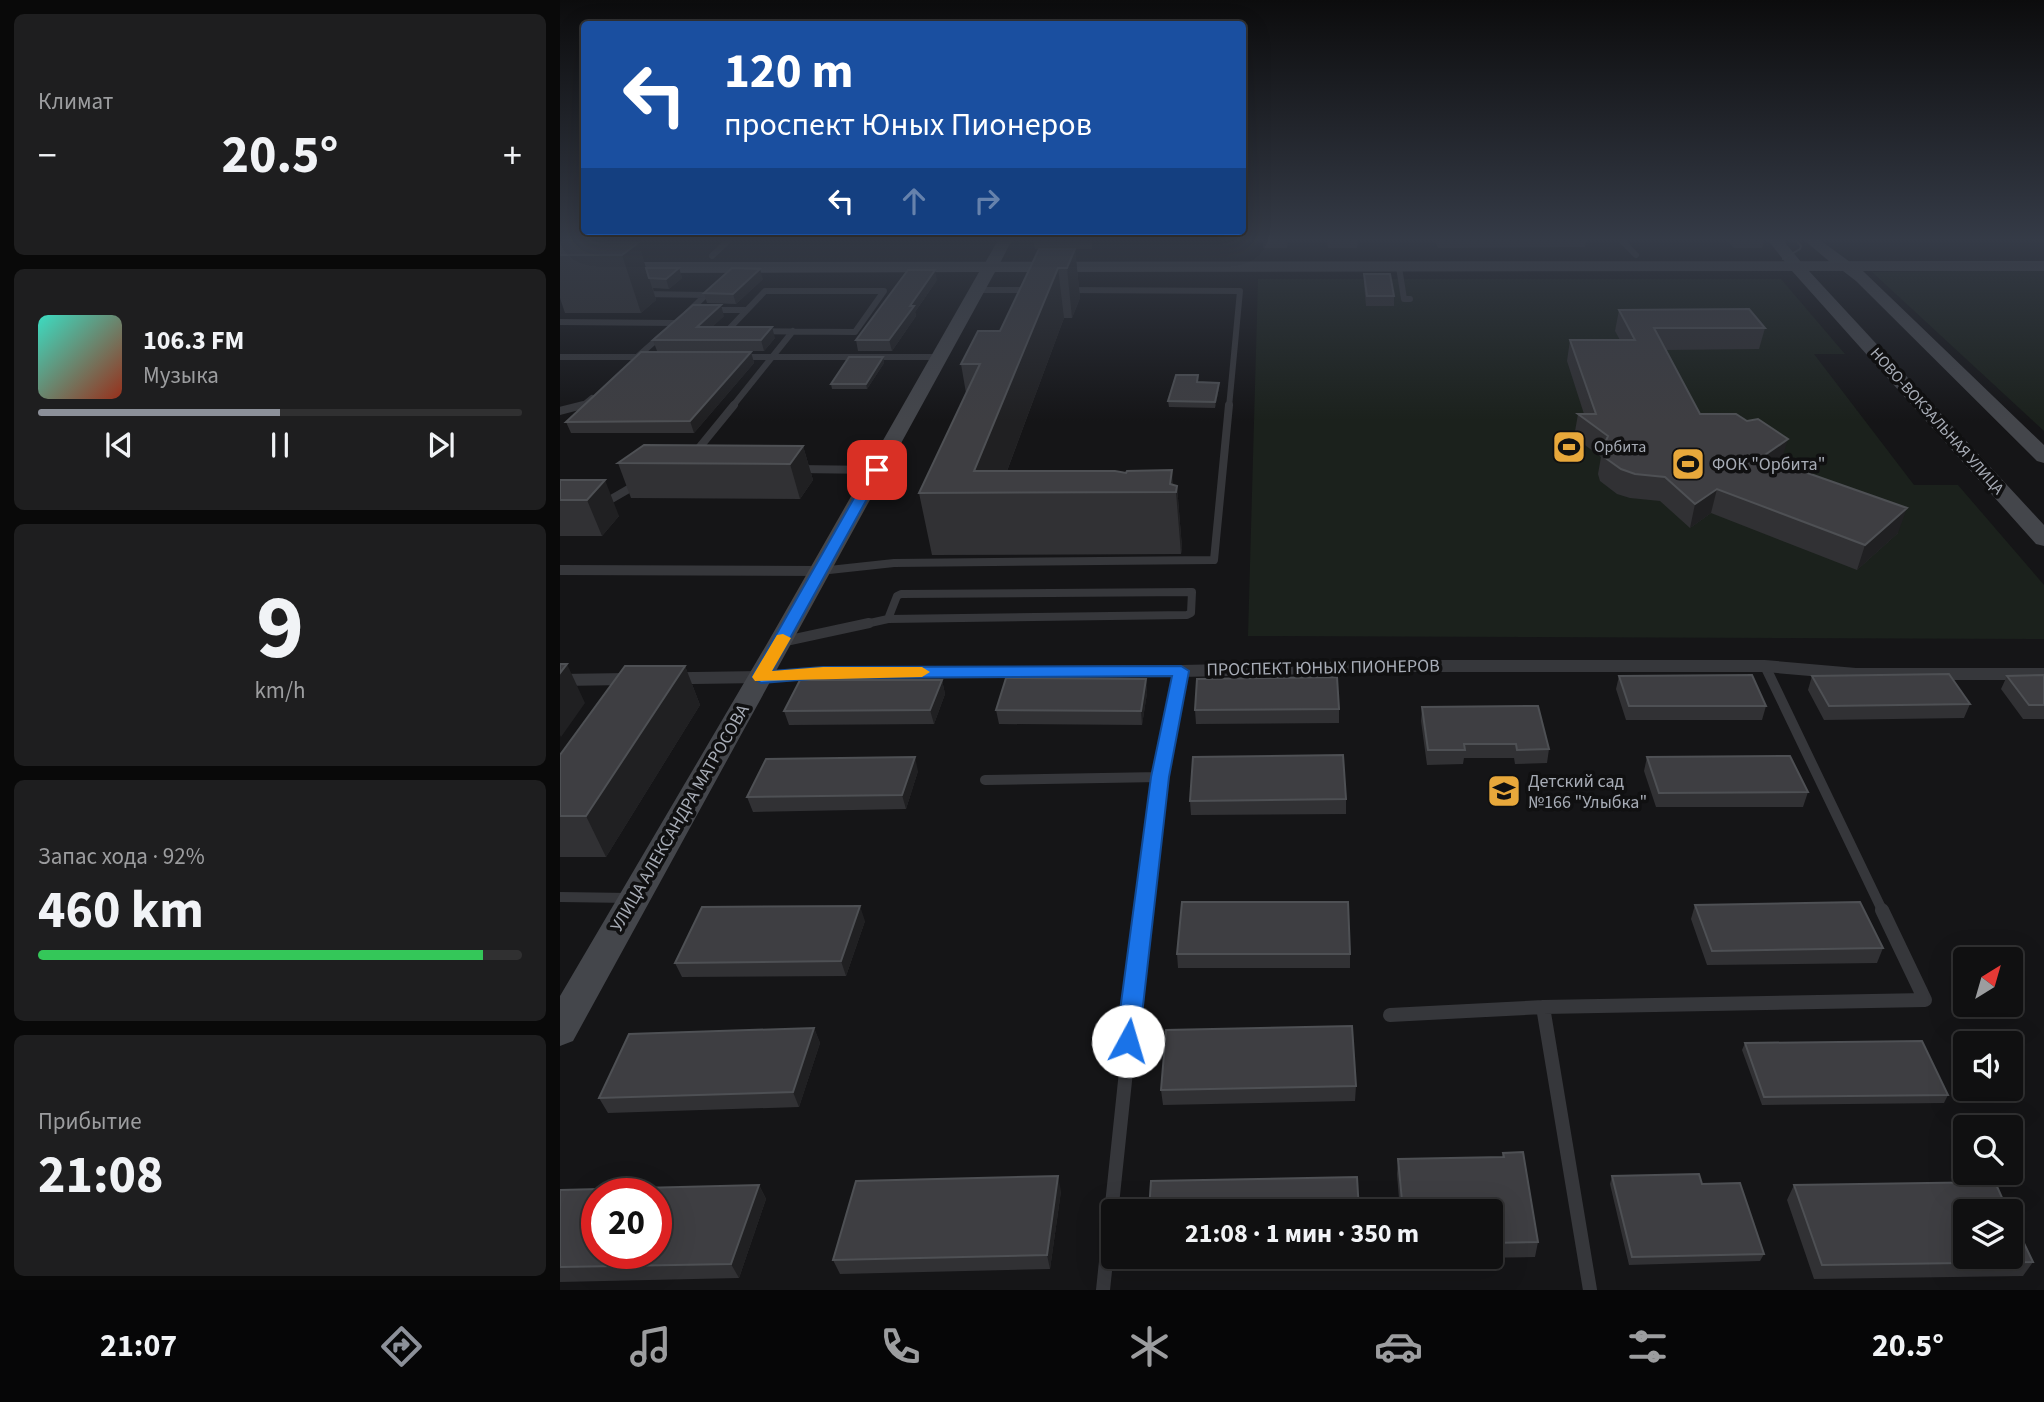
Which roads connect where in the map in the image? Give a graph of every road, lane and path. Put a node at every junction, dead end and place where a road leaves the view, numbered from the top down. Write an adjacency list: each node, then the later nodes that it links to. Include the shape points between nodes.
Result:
1 (700, 300): 8 (lane)
2 (756, 300): 9 (lane)
3 (877, 300): 12 (lane, via 855,331)
4 (971, 300): 18 (street, УЛИЦА АЛЕКСАНДРА МАТРОСОВА)
5 (1239, 300): 30 (lane, via 1214,560 894,564)
6 (1828, 300): 28 (street, НОВО-ВОКЗАЛЬНАЯ УЛИЦА)
7 (1885, 300): 22 (street)
8 (689, 310): 9 (lane); 11 (lane)
9 (747, 310): 12 (lane, via 727,331)
10 (560, 322): 11 (lane)
11 (676, 323): 14 (lane)
12 (793, 331): 17 (lane)
13 (560, 357): 14 (lane)
14 (638, 357): 15 (lane); 19 (lane)
15 (651, 357)
16 (732, 357): 17 (lane)
17 (772, 357): 18 (lane); 23 (lane)
18 (940, 357): 25 (street, УЛИЦА АЛЕКСАНДРА МАТРОСОВА)
19 (628, 366)
20 (598, 392): 21 (lane, via 580,407)
21 (560, 411)
22 (2044, 457)
23 (691, 458)
24 (794, 469): 25 (lane)
25 (877, 470): 30 (street, УЛИЦА АЛЕКСАНДРА МАТРОСОВА)
26 (643, 480): 27 (lane, via 603,505)
27 (593, 505)
28 (2044, 539)
29 (560, 570): 30 (street)
30 (820, 571): 32 (street, УЛИЦА АЛЕКСАНДРА МАТРОСОВА)
31 (888, 619): 31 (lane, via 1187,615 1192,592 901,594); 32 (lane)
32 (781, 642): 36 (street, УЛИЦА АЛЕКСАНДРА МАТРОСОВА)
33 (1765, 666): 34 (street, ПРОСПЕКТ ЮНЫХ ПИОНЕРОВ); 35 (street, ПРОСПЕКТ ЮНЫХ ПИОНЕРОВ, via 1856,674); 42 (lane, via 1925,1000)
34 (1181, 671): 36 (street, ПРОСПЕКТ ЮНЫХ ПИОНЕРОВ); 38 (lane)
35 (2044, 674)
36 (761, 677): 37 (street, ПРОСПЕКТ ЮНЫХ ПИОНЕРОВ, via 616,685); 41 (street, УЛИЦА АЛЕКСАНДРА МАТРОСОВА)
37 (560, 680)
38 (1160, 777): 39 (lane); 45 (lane, via 1130,1014)
39 (985, 779)
40 (560, 897): 41 (lane)
41 (634, 898): 44 (street, УЛИЦА АЛЕКСАНДРА МАТРОСОВА)
42 (1543, 1007): 43 (lane); 46 (lane)
43 (1390, 1015)
44 (560, 1030)
45 (1103, 1290)
46 (1590, 1290)

